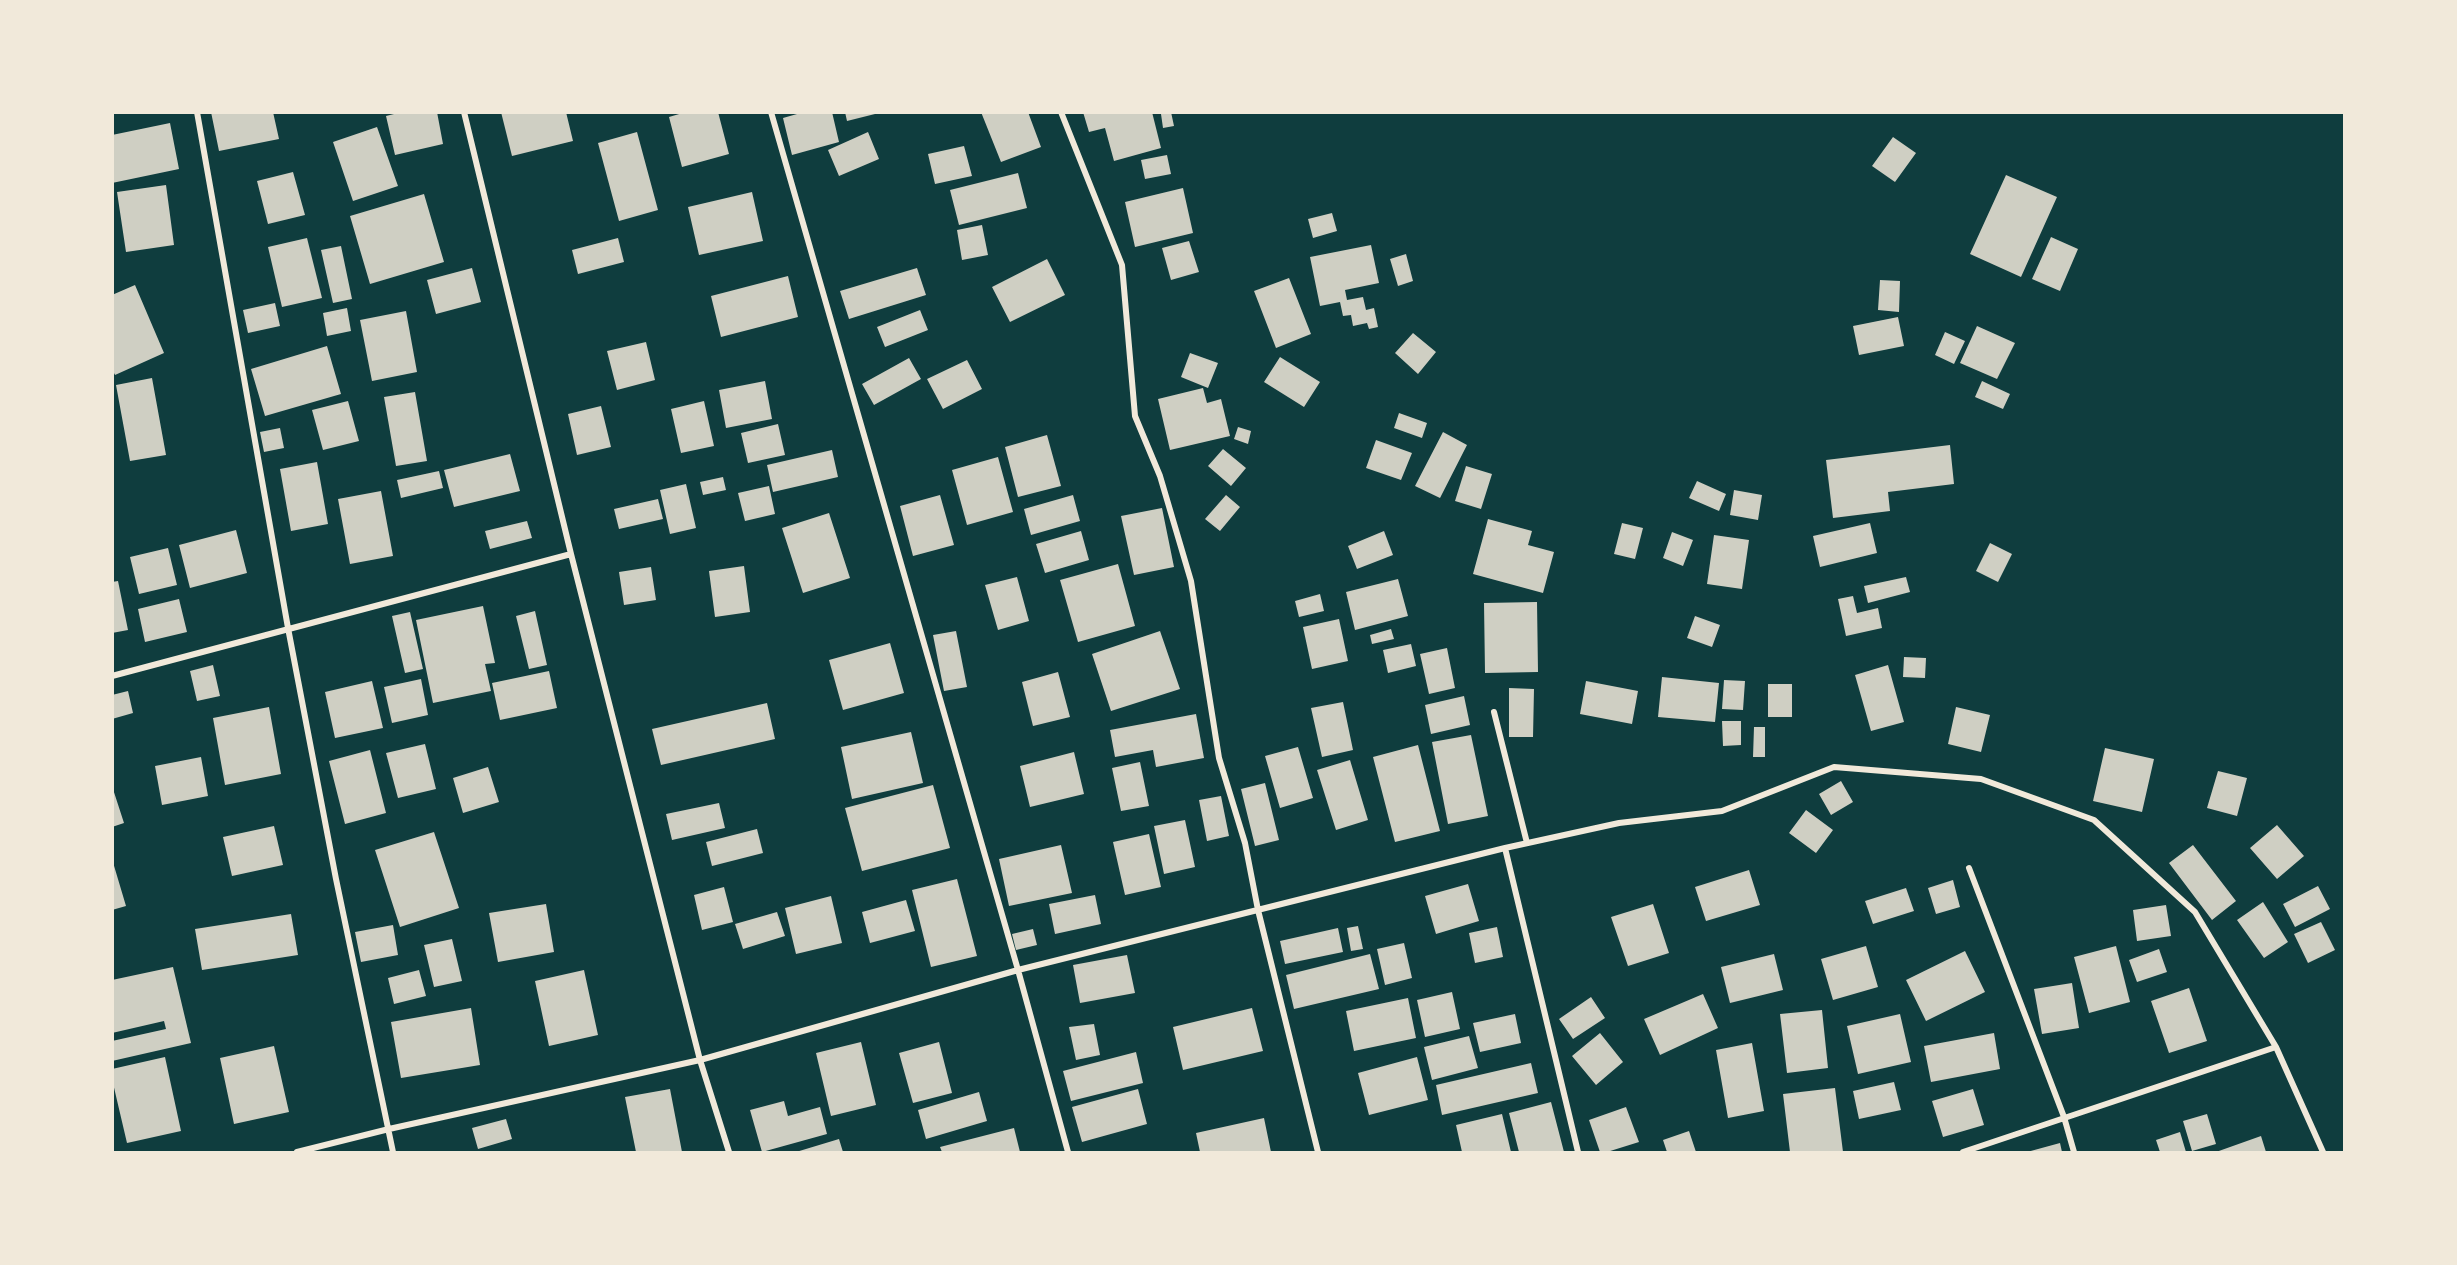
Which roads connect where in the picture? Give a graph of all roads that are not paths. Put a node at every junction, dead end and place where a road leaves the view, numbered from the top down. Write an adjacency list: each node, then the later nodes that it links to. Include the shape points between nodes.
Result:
1 (196, 112): 6 (street)
2 (464, 112): 5 (street)
3 (771, 112): 13 (street)
4 (1061, 112): 12 (street, via 1122,265 1136,416 1160,476 1191,581 1220,758 1245,843)
5 (571, 554): 6 (street); 15 (street)
6 (288, 628): 7 (street); 17 (street)
7 (112, 676)
8 (1494, 712): 9 (street)
9 (1527, 843): 10 (street); 14 (street, via 1619,823 1722,811 1834,767 1981,779 2094,820 2195,912)
10 (1505, 848): 12 (street); 23 (street)
11 (1969, 868): 16 (street)
12 (1258, 910): 13 (street); 22 (street)
13 (1018, 970): 15 (street); 21 (street)
14 (2276, 1047): 16 (street); 26 (street)
15 (700, 1060): 17 (street); 20 (street)
16 (2064, 1117): 24 (street); 25 (street)
17 (388, 1129): 18 (street); 19 (street)
18 (297, 1152)
19 (393, 1152)
20 (729, 1152)
21 (1068, 1152)
22 (1318, 1152)
23 (1578, 1152)
24 (1963, 1152)
25 (2074, 1152)
26 (2323, 1152)

